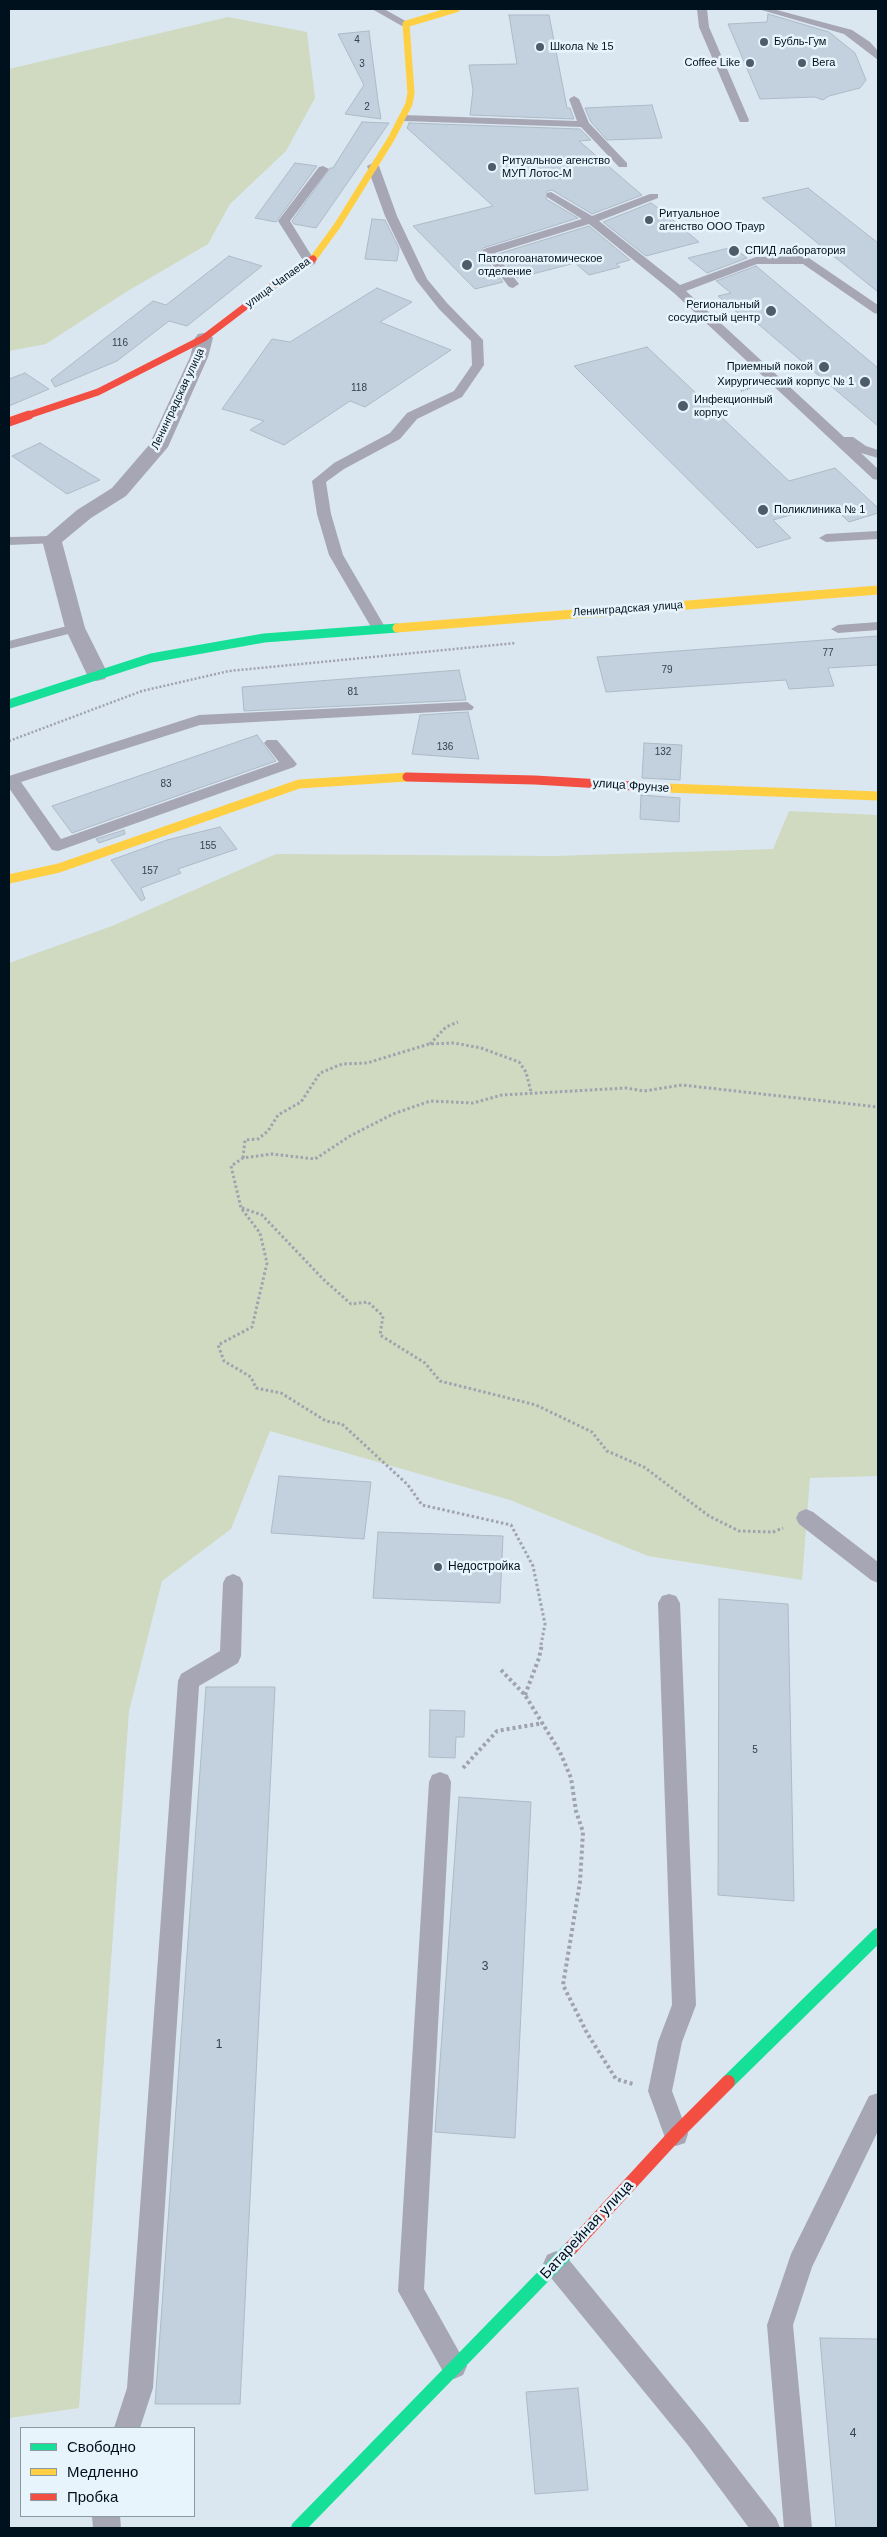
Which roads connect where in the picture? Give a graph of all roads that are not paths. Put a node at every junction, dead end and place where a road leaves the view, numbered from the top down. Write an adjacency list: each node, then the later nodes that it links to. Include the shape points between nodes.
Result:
1 (377, 9): 5 (lane)
2 (456, 9): 5 (street)
3 (702, 9): 9 (lane, via 704,27)
4 (764, 9): 6 (lane, via 848,32)
5 (406, 24): 8 (street, улица Чапаева, via 411,93)
6 (878, 57)
7 (574, 99): 10 (lane)
8 (403, 118): 10 (lane); 12 (street, улица Чапаева)
9 (744, 120)
10 (584, 124): 11 (lane)
11 (622, 165)
12 (373, 166): 17 (street, улица Чапаева); 33 (lane, via 390,216 422,280 476,340 478,365 458,394 412,416 395,436 339,466 320,481 324,514 336,555)
13 (323, 169): 17 (lane, via 284,221)
14 (551, 195): 16 (lane)
15 (654, 196): 16 (lane)
16 (591, 220): 18 (lane, via 488,251); 19 (lane)
17 (310, 263): 21 (street, улица Чапаева, via 271,287)
18 (513, 284)
19 (678, 290): 20 (lane, via 756,261 806,260); 22 (lane)
20 (878, 310)
21 (204, 338): 23 (street, улица Чапаева, via 98,392); 28 (street, Ленинградская улица, via 158,447 119,492)
22 (807, 411): 24 (lane, via 856,446); 25 (lane)
23 (9, 422)
24 (878, 454)
25 (878, 476)
26 (878, 535): 27 (lane)
27 (826, 538)
28 (52, 540): 29 (lane); 32 (street)
29 (9, 541)
30 (878, 590): 33 (street, Ленинградская улица)
31 (878, 626): 34 (lane)
32 (75, 628): 35 (lane); 36 (street)
33 (378, 628): 36 (street, Ленинградская улица, via 236,642 151,658)
34 (838, 629)
35 (9, 645)
36 (97, 674): 37 (street, Ленинградская улица)
37 (9, 704)
38 (467, 707): 40 (lane, via 199,720)
39 (272, 743): 40 (lane, via 290,764 58,846)
40 (10, 781)
41 (878, 796): 42 (street, улица Фрунзе, via 535,780 383,777 299,784 59,868)
42 (9, 879)
43 (806, 1518): 44 (lane)
44 (878, 1574)
45 (233, 1583): 53 (lane, via 230,1656 190,1681 140,2388)
46 (669, 1603): 50 (lane, via 684,2006 670,2042 660,2091)
47 (440, 1782): 52 (lane, via 411,2291)
48 (878, 1935): 50 (street, Батарейная улица)
49 (878, 2105): 56 (lane, via 800,2263 780,2325)
50 (676, 2134): 51 (street, Батарейная улица)
51 (556, 2264): 52 (street, Батарейная улица); 55 (lane, via 696,2434)
52 (454, 2366): 54 (street, Батарейная улица)
53 (127, 2427)
54 (298, 2528)
55 (766, 2528)
56 (798, 2528)

